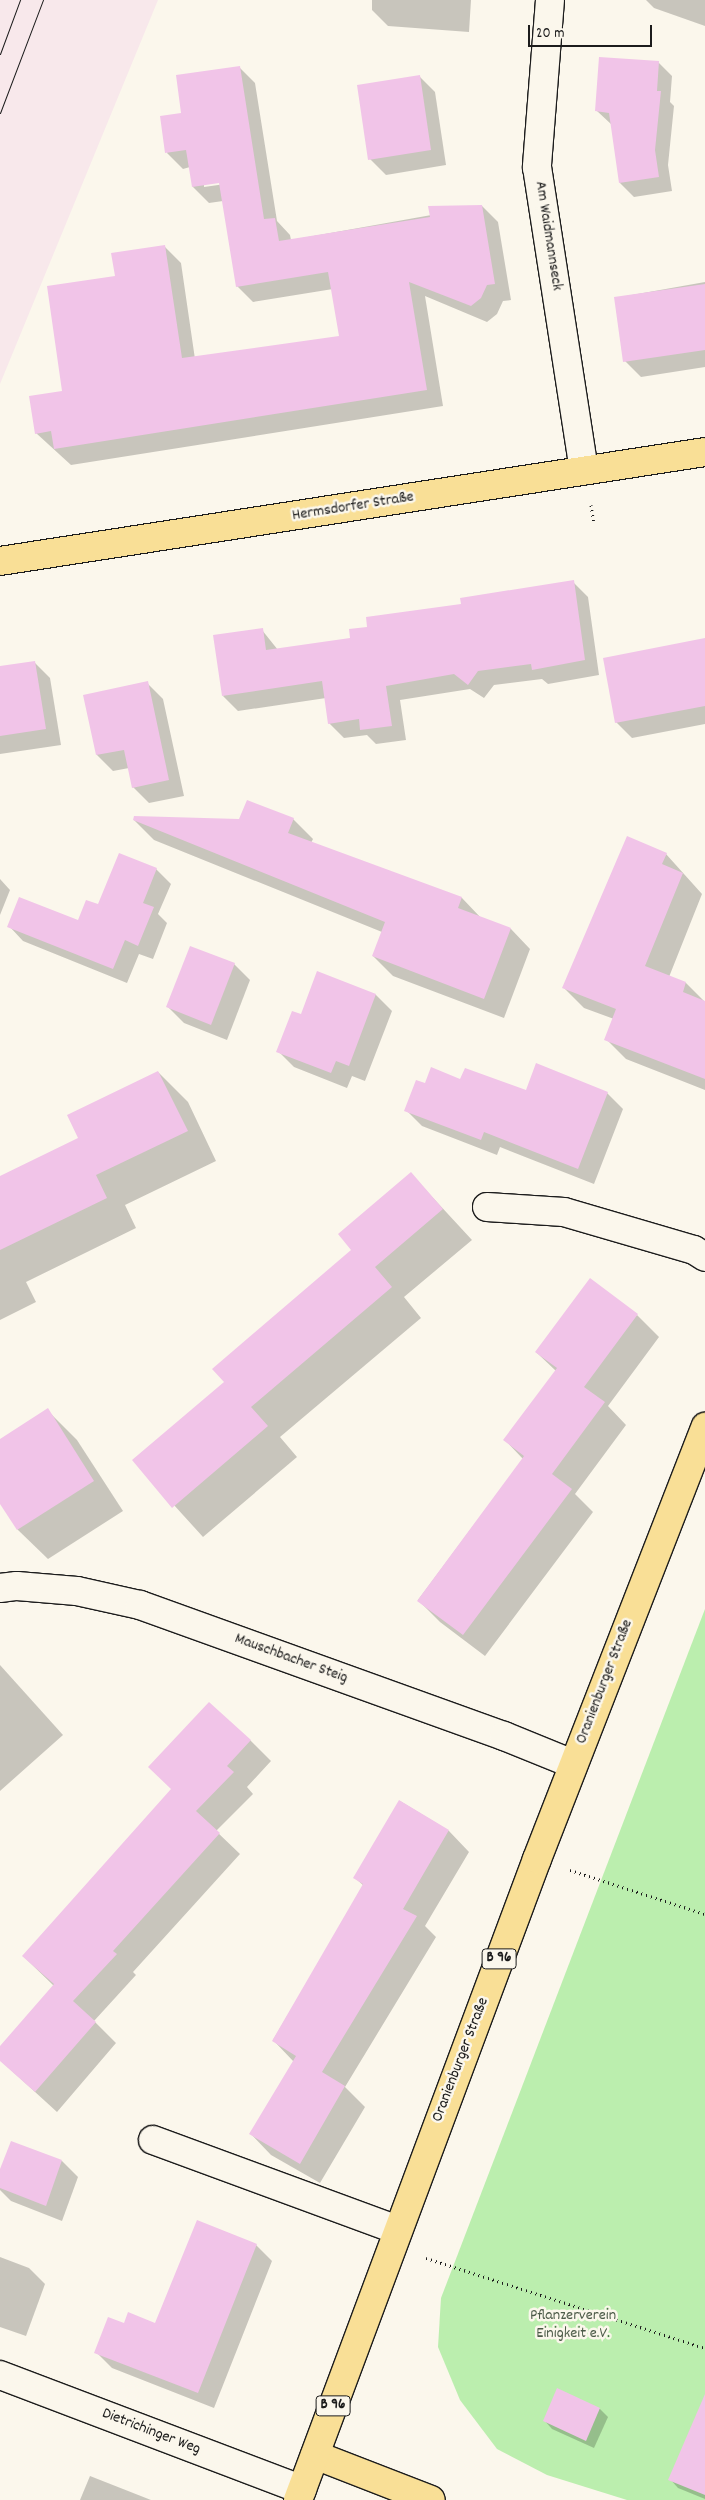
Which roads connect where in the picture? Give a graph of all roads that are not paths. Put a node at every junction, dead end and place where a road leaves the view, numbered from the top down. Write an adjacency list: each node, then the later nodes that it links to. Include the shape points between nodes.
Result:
1 (550, 0): 3 (street, Am Waidmannseck, via 537,167)
2 (705, 452): 3 (main road, Hermsdorfer Straße)
3 (584, 470): 4 (main road, Hermsdorfer Straße)
4 (0, 561)
5 (487, 1207): 6 (street, via 564,1212 694,1250)
6 (705, 1257)
7 (705, 1427): 9 (main road, Oranienburger Straße / B 96)
8 (0, 1588): 9 (street, Mauschbacher Steig, via 17,1586 77,1591 140,1605)
9 (573, 1764): 11 (main road, Oranienburger Straße / B 96)
10 (153, 2140): 11 (street)
11 (395, 2239): 13 (main road, Oranienburger Straße / B 96)
12 (0, 2375): 14 (street, Dietrichinger Weg)
13 (315, 2455): 14 (main road, Oranienburger Straße / B 96); 15 (main road)
14 (300, 2495)
15 (431, 2500)

